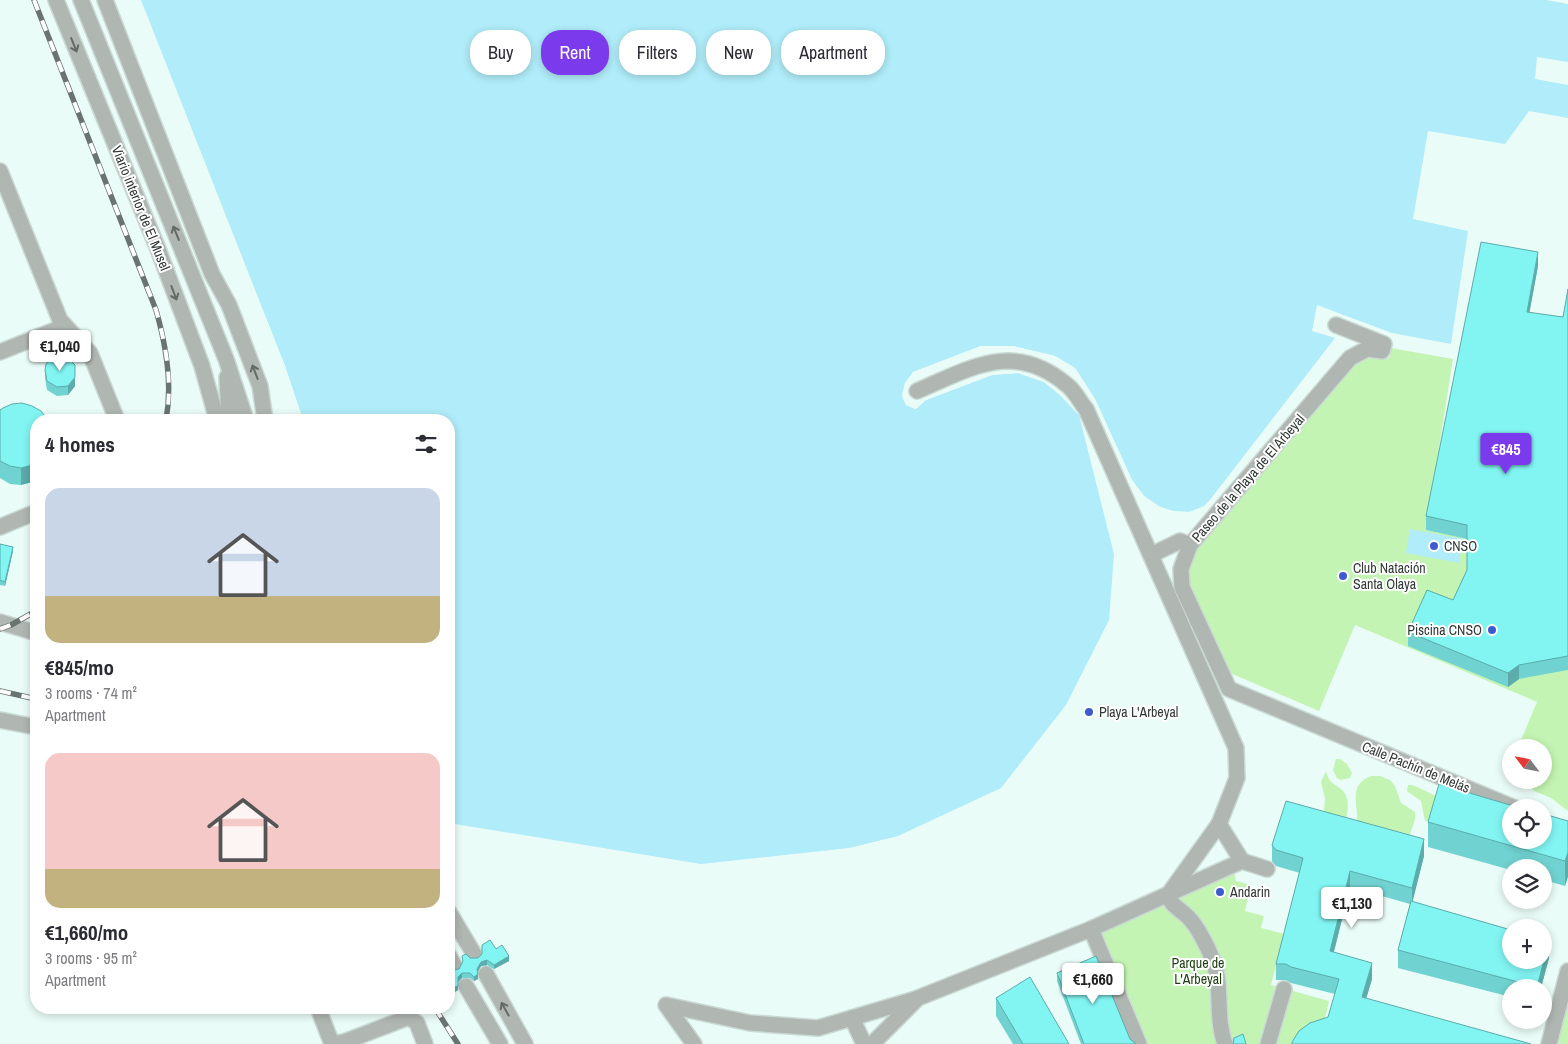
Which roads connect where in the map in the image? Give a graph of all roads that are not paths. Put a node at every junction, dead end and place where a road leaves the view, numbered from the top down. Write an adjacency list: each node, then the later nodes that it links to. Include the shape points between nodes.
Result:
1 (56, 0): 12 (street, Viario interior de El Musel, one-way to 12, via 158,249 202,366)
2 (81, 0): 9 (street, Viario interior de El Musel, one-way to 2)
3 (105, 0): 5 (street, Viario interior de El Musel)
4 (0, 171): 7 (street)
5 (212, 274): 9 (street, Viario interior de El Musel); 15 (street, Viario interior de El Musel, one-way to 5, via 260,386 229,305)
6 (1336, 325): 18 (street, Paseo de la Playa de El Arbeyal, via 1384,344 1382,352 1367,349 1350,358)
7 (65, 326): 8 (street); 11 (street, via 90,353)
8 (0, 352)
9 (226, 359): 13 (street, Viario interior de El Musel); 14 (street, Viario interior de El Musel)
10 (917, 391): 19 (street, via 982,363 1009,360 1039,367 1068,385 1086,409)
11 (115, 414)
12 (215, 414)
13 (229, 414)
14 (244, 414)
15 (264, 414)
16 (30, 514): 17 (street)
17 (0, 527)
18 (1190, 545): 19 (street, via 1180,541); 22 (street, Paseo de la Playa de El Arbeyal, via 1181,569 1182,587)
19 (1151, 555): 23 (street)
20 (0, 622): 21 (street)
21 (30, 630)
22 (1229, 689): 23 (street); 26 (street, Calle Pachín de Melás)
23 (1213, 696): 27 (street, via 1236,748 1238,778)
24 (0, 720): 25 (street)
25 (30, 726)
26 (1502, 803)
27 (1219, 824): 28 (street); 30 (street)
28 (1242, 861): 29 (street); 30 (street)
29 (1267, 869)
30 (1168, 895): 32 (street); 48 (street, via 1170,902 1189,918 1214,962 1221,1034)
31 (455, 922): 33 (street)
32 (1091, 929): 38 (street); 47 (street)
33 (474, 954)
34 (1568, 971): 50 (street)
35 (486, 974): 43 (street, one-way to 35)
36 (466, 986): 42 (street)
37 (1284, 989): 49 (street)
38 (918, 998): 40 (street); 46 (street)
39 (320, 1014): 41 (street, via 332,1044 409,1017 417,1023)
40 (852, 1018): 44 (street, via 818,1028 750,1023 666,1005); 45 (street)
41 (425, 1044)
42 (500, 1044)
43 (525, 1044)
44 (694, 1044)
45 (864, 1044)
46 (872, 1044)
47 (1139, 1044)
48 (1225, 1044)
49 (1268, 1044)
50 (1549, 1044)

